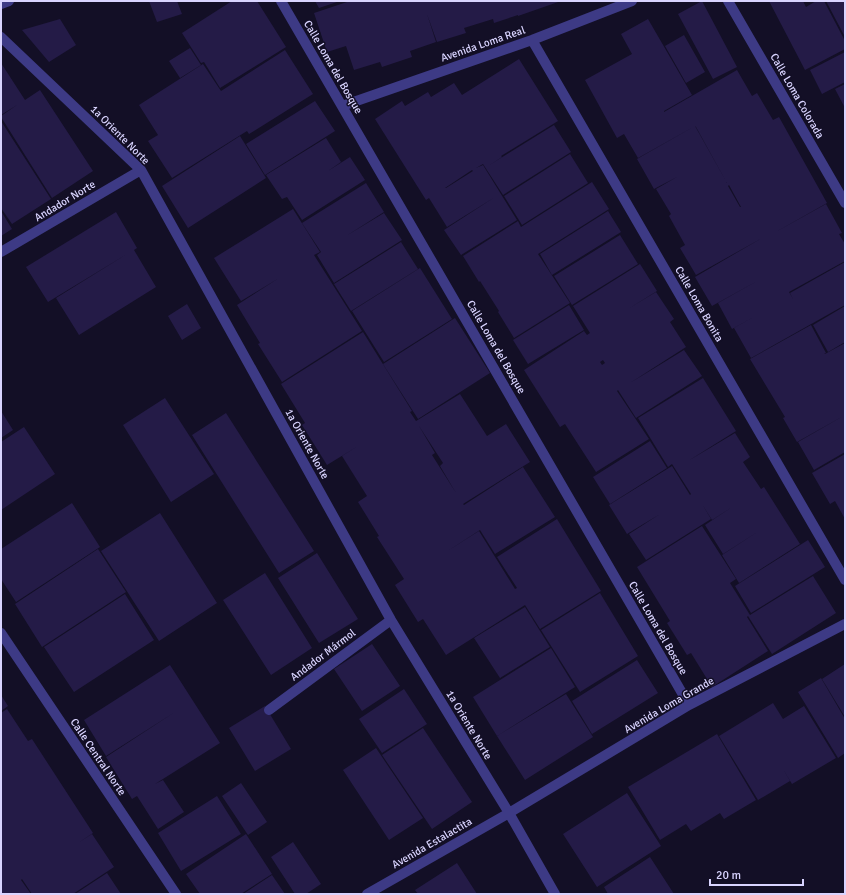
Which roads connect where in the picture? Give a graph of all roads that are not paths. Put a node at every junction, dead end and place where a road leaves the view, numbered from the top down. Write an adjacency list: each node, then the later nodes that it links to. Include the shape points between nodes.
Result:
1 (9, 1): 5 (street)
2 (281, 1): 8 (street, Calle Loma del Bosque)
3 (632, 1): 7 (street, Avenida Loma Real)
4 (728, 1): 10 (street, Calle Loma Colorada)
5 (1, 4)
6 (1, 37): 9 (street, 1a Oriente Norte)
7 (532, 40): 8 (street, Avenida Loma Real); 12 (street, Calle Loma Bonita)
8 (342, 106): 16 (street, Calle Loma del Bosque)
9 (141, 170): 11 (street, Andador Norte); 13 (street, 1a Oriente Norte)
10 (845, 203)
11 (1, 252)
12 (845, 580)
13 (391, 620): 17 (street, Andador Mármol); 18 (street, 1a Oriente Norte)
14 (845, 624): 16 (street, Avenida Loma Grande)
15 (1, 633): 19 (street, Calle Central Norte)
16 (689, 705): 18 (street, Avenida Loma Grande)
17 (269, 710)
18 (509, 813): 20 (street, Avenida Estalactita); 21 (street, 1a Oriente Norte)
19 (176, 894)
20 (367, 894)
21 (555, 894)

